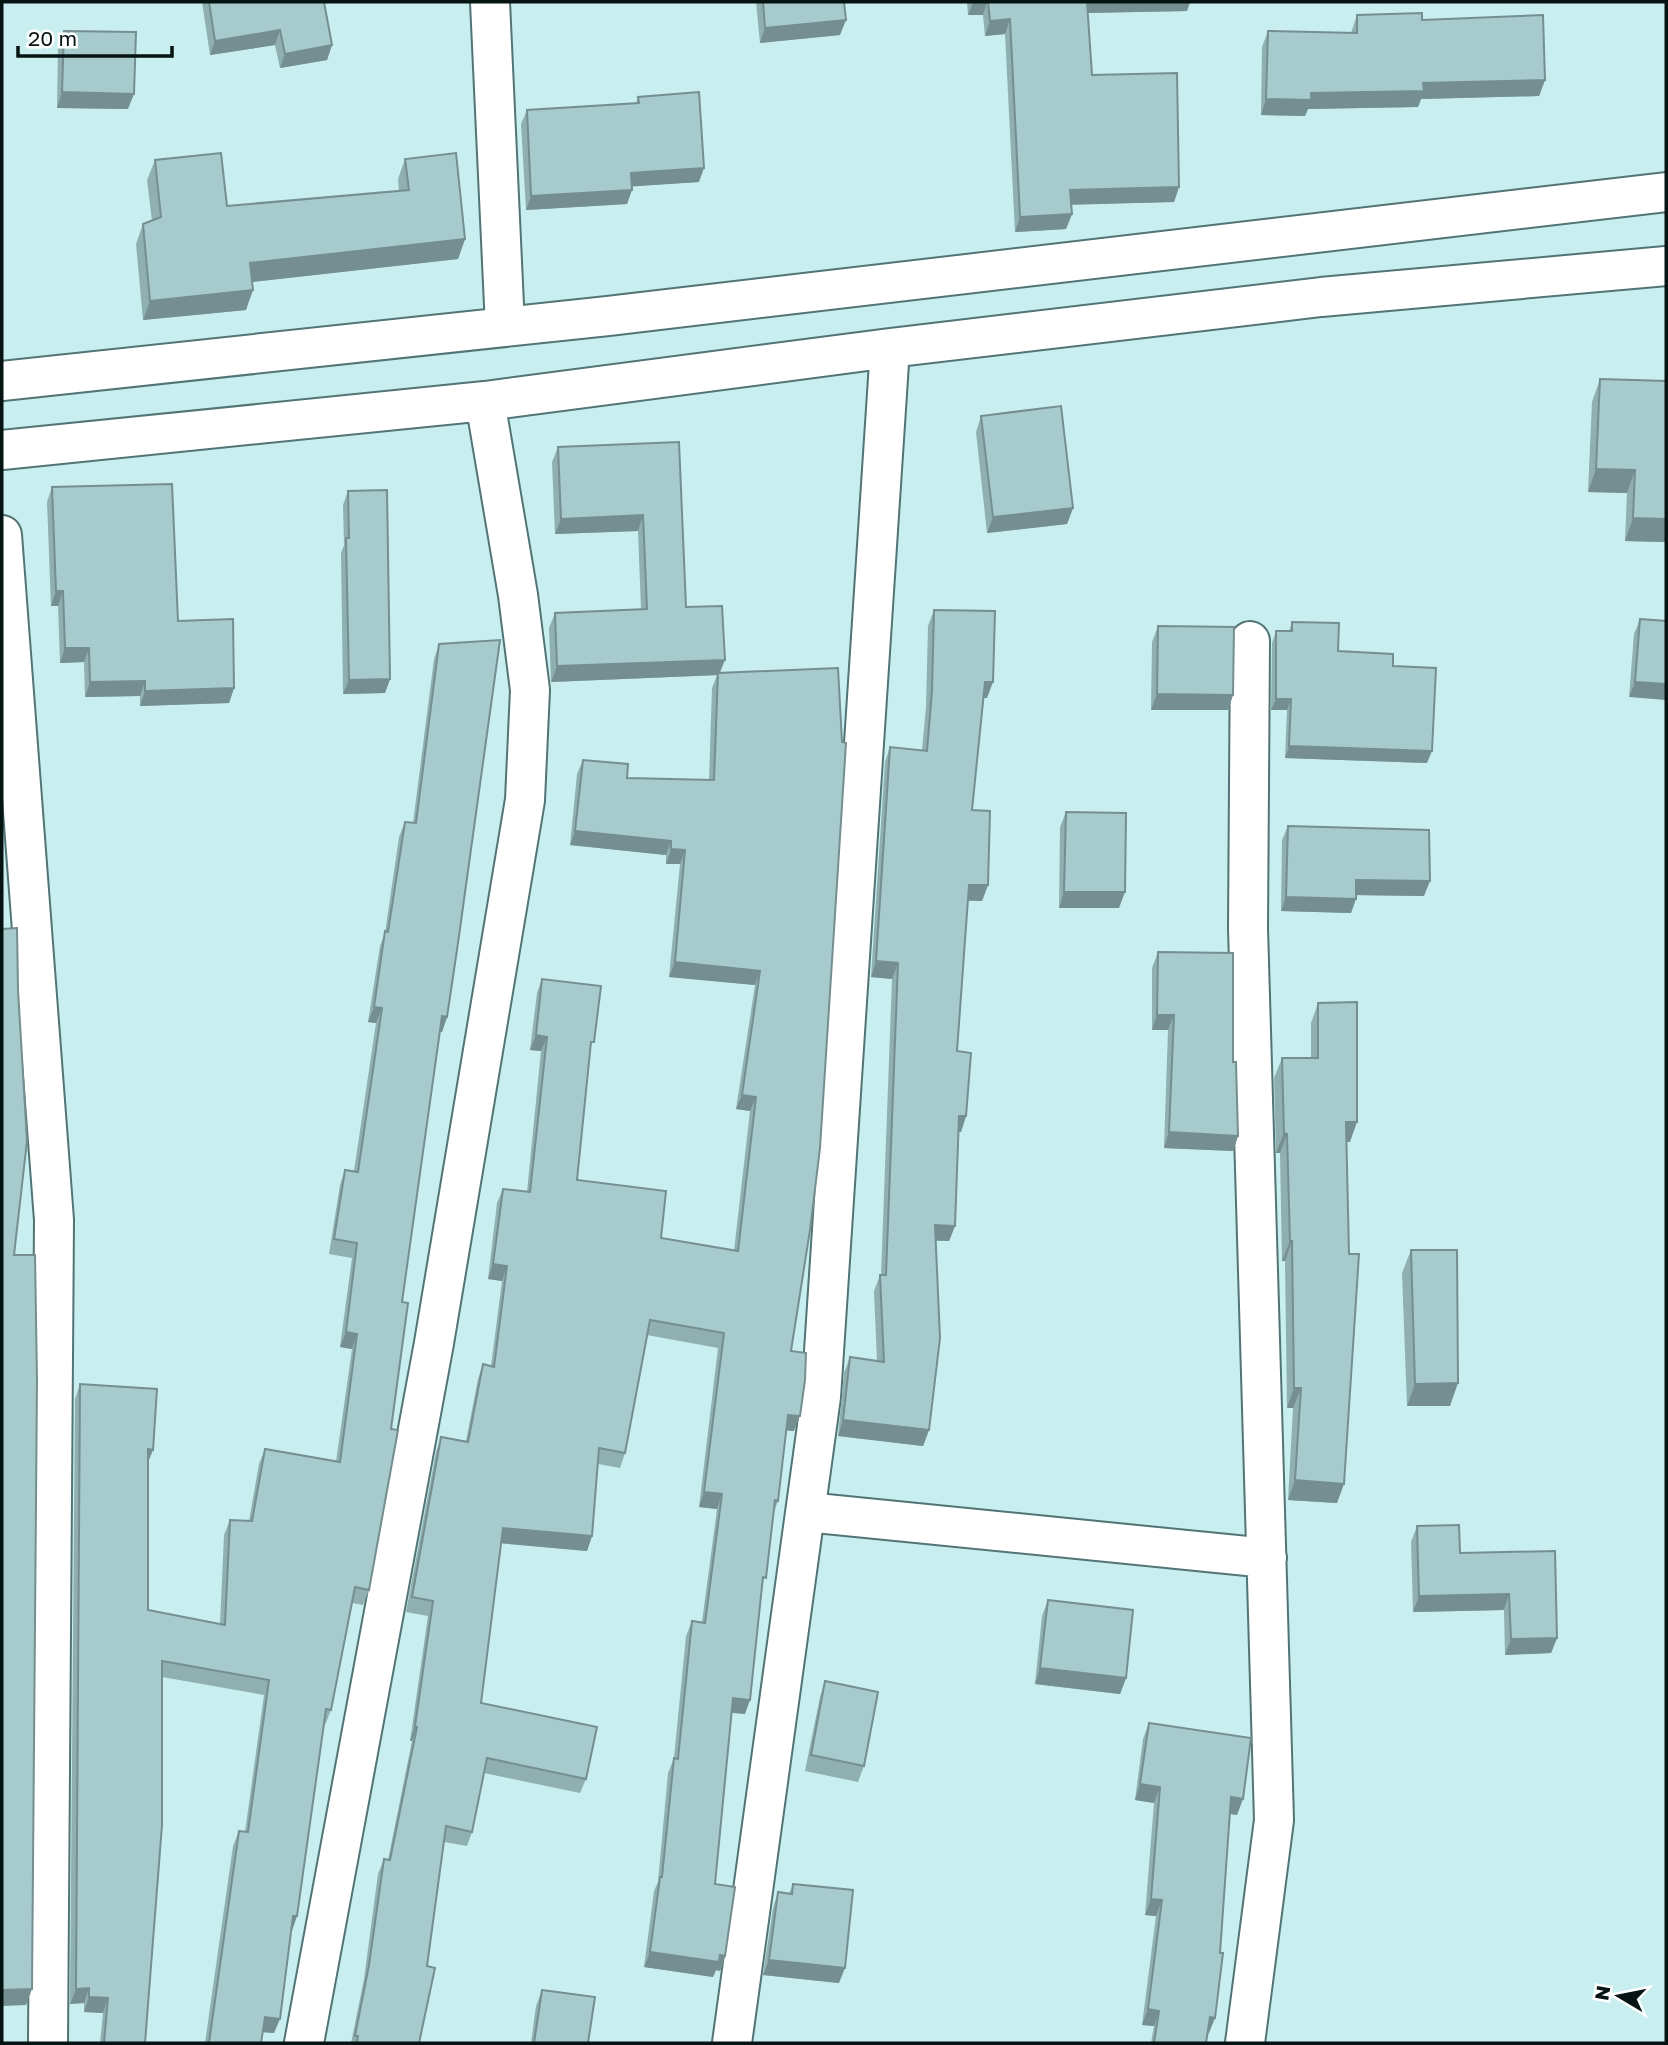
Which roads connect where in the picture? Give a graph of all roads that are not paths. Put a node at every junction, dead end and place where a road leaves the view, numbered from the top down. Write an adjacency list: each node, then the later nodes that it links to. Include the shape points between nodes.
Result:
1 (490, 2): 4 (street)
2 (1666, 192): 4 (street)
3 (1666, 266): 5 (street, via 1321,297)
4 (505, 327): 6 (street)
5 (890, 348): 7 (street); 11 (street, via 821,1397)
6 (2, 382)
7 (485, 401): 8 (street); 14 (street, via 530,691 526,800 434,1343)
8 (2, 450)
9 (2, 535): 13 (street, via 54,1220)
10 (1250, 641): 12 (street, via 1248,928)
11 (806, 1512): 12 (street); 15 (street)
12 (1267, 1558): 16 (street, via 1274,1820)
13 (48, 2043)
14 (304, 2043)
15 (732, 2043)
16 (1245, 2043)

